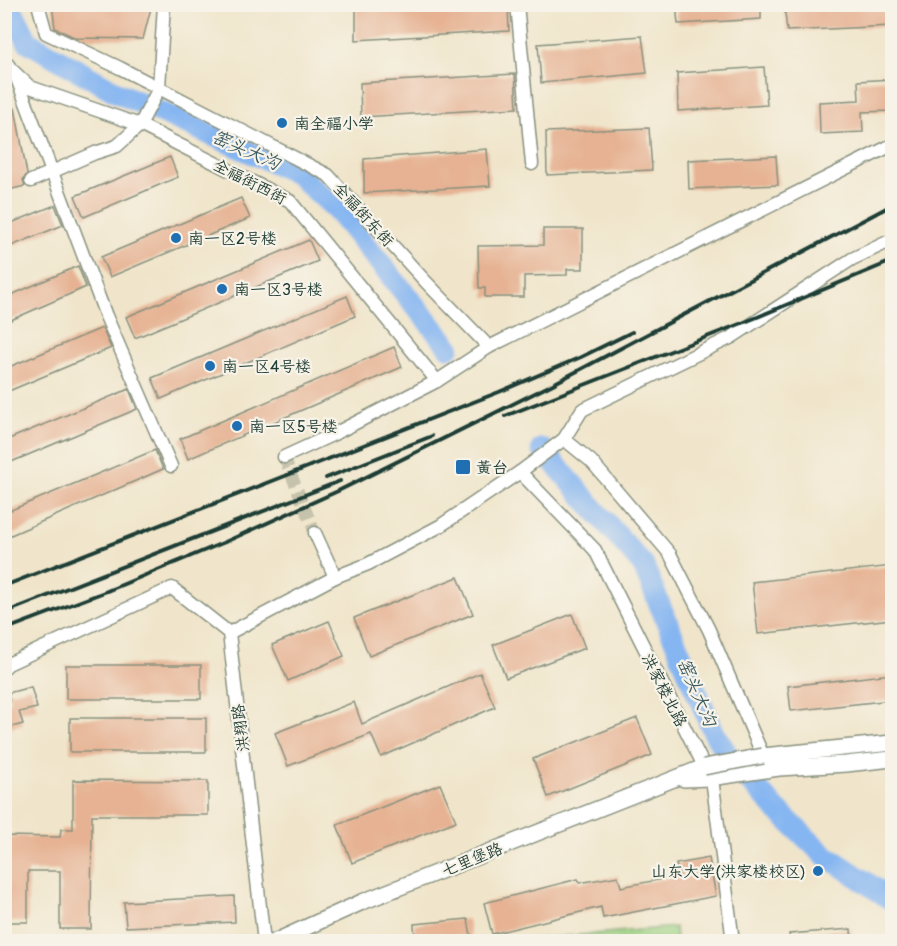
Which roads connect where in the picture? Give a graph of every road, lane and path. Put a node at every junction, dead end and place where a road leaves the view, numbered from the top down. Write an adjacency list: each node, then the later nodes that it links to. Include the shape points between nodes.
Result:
1 (38, 4): 6 (street, 全福街东街, via 46,33)
2 (164, 4): 6 (street)
3 (517, 4): 9 (street)
4 (4, 60): 5 (street, 全福街西街)
5 (14, 72): 7 (street, 全福街西街, via 30,87); 10 (street)
6 (159, 88): 7 (street); 13 (street, 全福街东街, via 328,175)
7 (140, 125): 10 (street, via 117,146); 14 (street, 全福街西街, via 290,201)
8 (892, 145): 13 (street)
9 (532, 164)
10 (52, 171): 11 (street); 17 (street, via 106,316)
11 (32, 181)
12 (892, 240): 15 (street, via 852,259 732,337 582,410)
13 (489, 347): 14 (street)
14 (436, 381): 16 (street)
15 (564, 439): 18 (street); 25 (street, via 591,461 670,554 709,630)
16 (284, 458)
17 (171, 466)
18 (520, 472): 20 (street, via 440,526); 26 (street, 洪家楼北路, via 596,550)
19 (315, 532): 20 (street)
20 (335, 577): 21 (street)
21 (229, 633): 22 (street, via 172,588); 27 (street, 洪翔路)
22 (4, 668)
23 (892, 743): 25 (main road, 七里堡路)
24 (892, 759): 25 (main road, 七里堡路)
25 (764, 763): 26 (main road, 七里堡路, bridge)
26 (707, 772): 28 (main road, 七里堡路, via 670,779 363,902); 29 (street, 洪家楼北路, via 713,786)
27 (264, 942)
28 (274, 942)
29 (733, 942)

